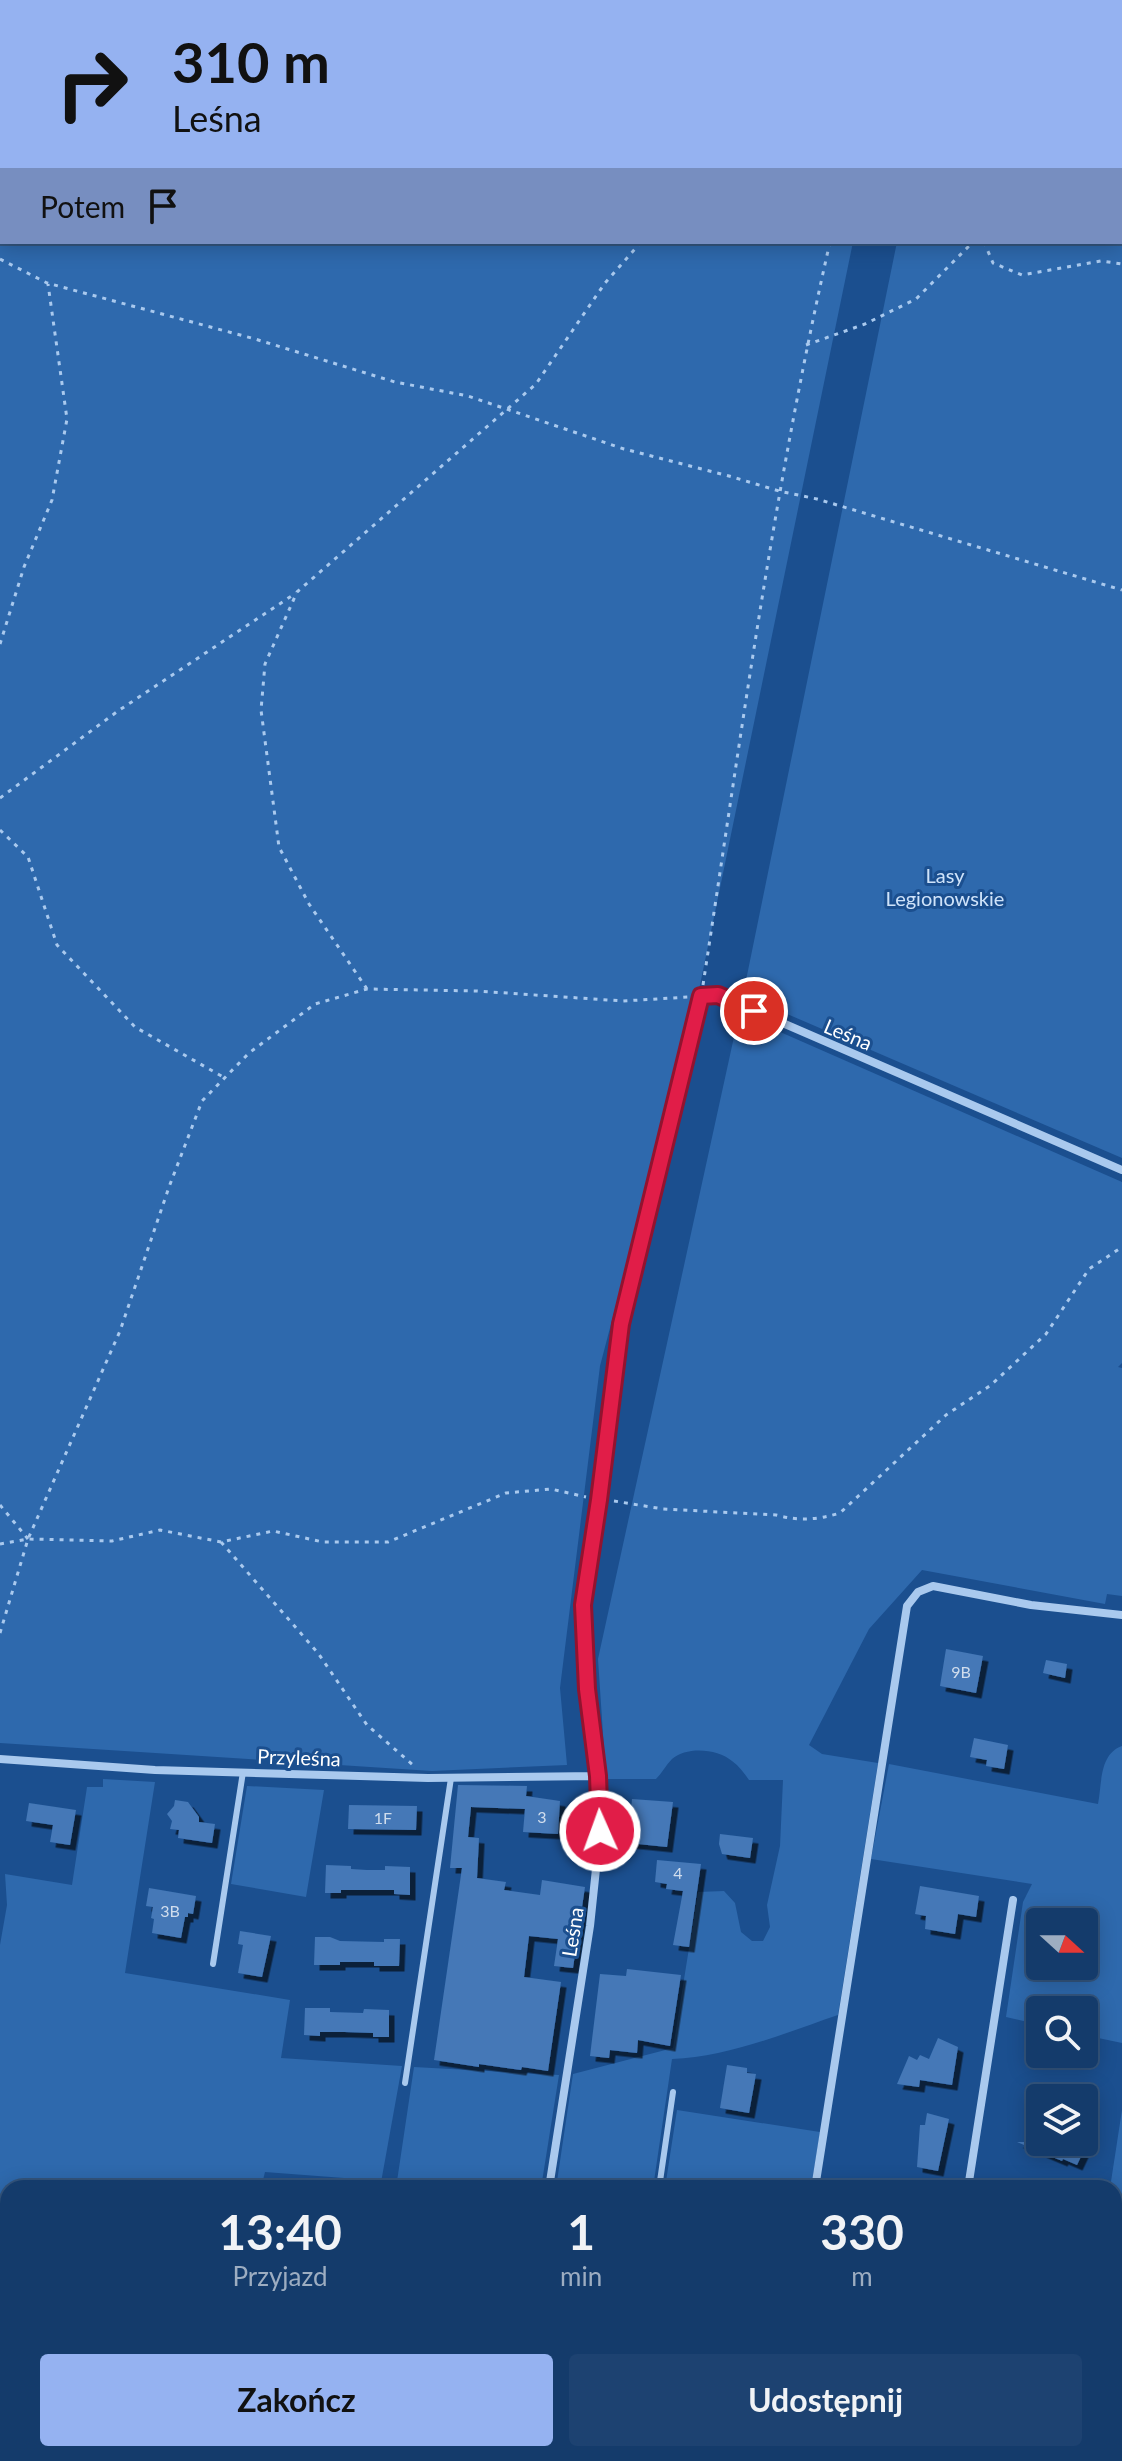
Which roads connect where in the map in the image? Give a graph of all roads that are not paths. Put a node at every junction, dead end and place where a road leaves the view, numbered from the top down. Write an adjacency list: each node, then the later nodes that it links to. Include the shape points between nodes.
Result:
1 (1122, 1170): 5 (street, Leśna, via 718,995 701,996 621,1324 583,1605)
2 (1122, 1615): 13 (street, via 933,1586 918,1592 907,1606)
3 (0, 1759): 4 (street, Przyleśna)
4 (243, 1772): 6 (street, Przyleśna); 8 (lane)
5 (598, 1776): 6 (street, Przyleśna); 11 (street, Leśna, via 597,1881)
6 (451, 1778): 9 (lane)
7 (1013, 1900): 14 (street)
8 (213, 1964)
9 (405, 2083)
10 (673, 2092): 12 (lane)
11 (550, 2180)
12 (660, 2180)
13 (816, 2180)
14 (969, 2180)

